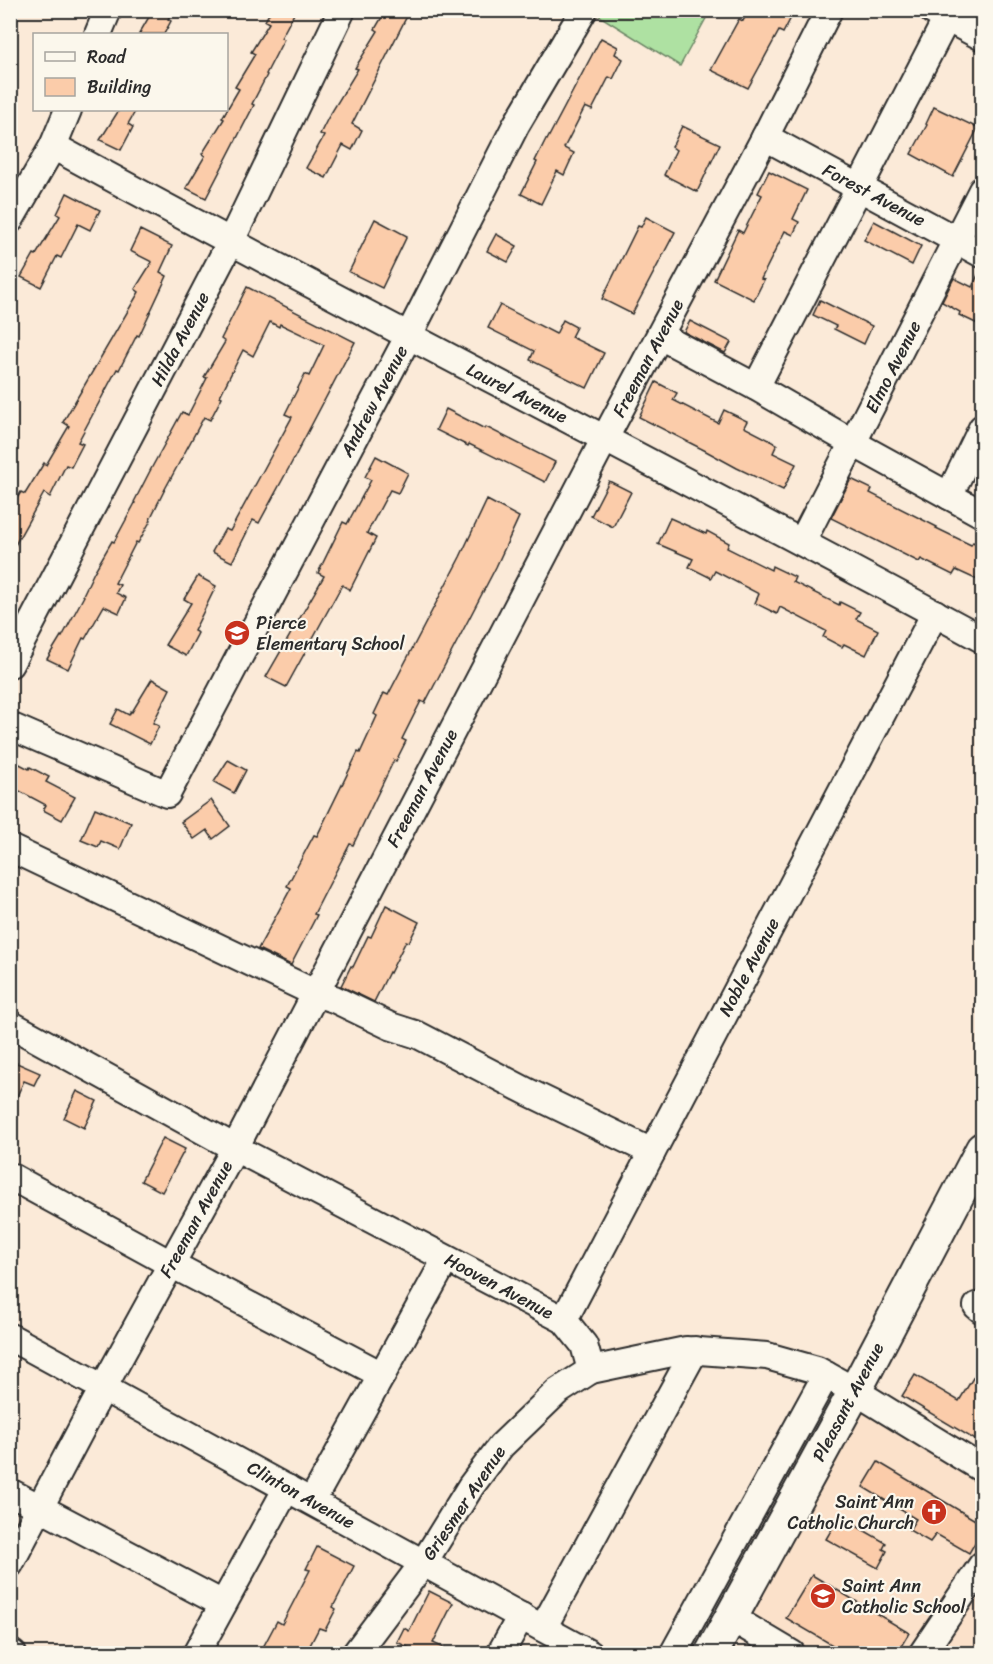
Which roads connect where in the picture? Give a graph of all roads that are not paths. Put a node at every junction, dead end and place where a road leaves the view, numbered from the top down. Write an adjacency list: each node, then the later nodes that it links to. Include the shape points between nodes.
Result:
1 (108, 10): 6 (street)
2 (342, 10): 15 (street, Hilda Avenue)
3 (584, 10): 18 (street, Andrew Avenue, via 516,125)
4 (829, 10): 9 (street, Freeman Avenue)
5 (940, 14): 7 (street); 11 (street)
6 (98, 33)
7 (982, 37)
8 (68, 111): 10 (street)
9 (765, 137): 11 (street, Forest Avenue); 17 (street, Freeman Avenue)
10 (53, 146): 13 (street); 15 (street, Laurel Avenue)
11 (859, 188): 14 (street, Forest Avenue); 19 (street)
12 (982, 190): 14 (street, Elmo Avenue)
13 (10, 220)
14 (958, 240): 16 (street, Forest Avenue); 22 (street, Elmo Avenue)
15 (230, 243): 18 (street, Laurel Avenue); 28 (street, Hilda Avenue)
16 (982, 254)
17 (660, 336): 19 (street); 21 (street, Freeman Avenue)
18 (408, 337): 21 (street, Laurel Avenue); 29 (street, Andrew Avenue, via 167,794)
19 (756, 387): 22 (street)
20 (982, 428): 23 (street)
21 (605, 438): 25 (street, Laurel Avenue); 31 (street, Freeman Avenue)
22 (853, 443): 23 (street); 25 (street, Elmo Avenue)
23 (950, 496): 24 (street)
24 (982, 514)
25 (802, 542): 26 (street, Laurel Avenue)
26 (935, 613): 27 (street, Laurel Avenue); 34 (street, Noble Avenue)
27 (982, 639)
28 (10, 664)
29 (10, 726)
30 (10, 848): 31 (street)
31 (315, 993): 33 (street, Freeman Avenue); 34 (street, via 418,1035)
32 (10, 1024): 33 (street, Hooven Avenue)
33 (234, 1148): 37 (street, Hooven Avenue); 38 (street, Freeman Avenue)
34 (652, 1152): 39 (street, Noble Avenue)
35 (979, 1163): 46 (main road, Pleasant Avenue)
36 (10, 1176): 38 (street)
37 (446, 1259): 39 (street, Hooven Avenue); 43 (street)
38 (171, 1264): 43 (street); 45 (street, Freeman Avenue)
39 (564, 1320): 42 (street, Hooven Avenue, via 584,1345)
40 (10, 1337): 45 (street, Clinton Avenue)
41 (694, 1350): 42 (street); 44 (street, via 767,1356); 57 (street)
42 (591, 1370): 52 (street, Griesmer Avenue, via 557,1392 501,1446)
43 (382, 1375): 50 (street)
44 (826, 1376): 46 (street); 62 (street)
45 (103, 1388): 48 (street, Clinton Avenue); 51 (street, Freeman Avenue)
46 (855, 1391): 47 (street); 56 (main road, Pleasant Avenue)
47 (982, 1468)
48 (286, 1488): 50 (street, Clinton Avenue); 55 (street)
49 (10, 1492): 51 (street)
50 (312, 1501): 52 (street, Clinton Avenue)
51 (40, 1508): 53 (street, Freeman Avenue); 55 (street)
52 (424, 1562): 57 (street, Clinton Avenue); 59 (street, Griesmer Avenue)
53 (10, 1564)
54 (982, 1565): 65 (street)
55 (223, 1604): 58 (street)
56 (730, 1617): 63 (main road, Pleasant Avenue); 64 (street)
57 (532, 1622): 60 (street); 61 (street, Clinton Avenue)
58 (196, 1653)
59 (355, 1653)
60 (500, 1653)
61 (590, 1653)
62 (673, 1653)
63 (711, 1653)
64 (792, 1653)
65 (922, 1653)

